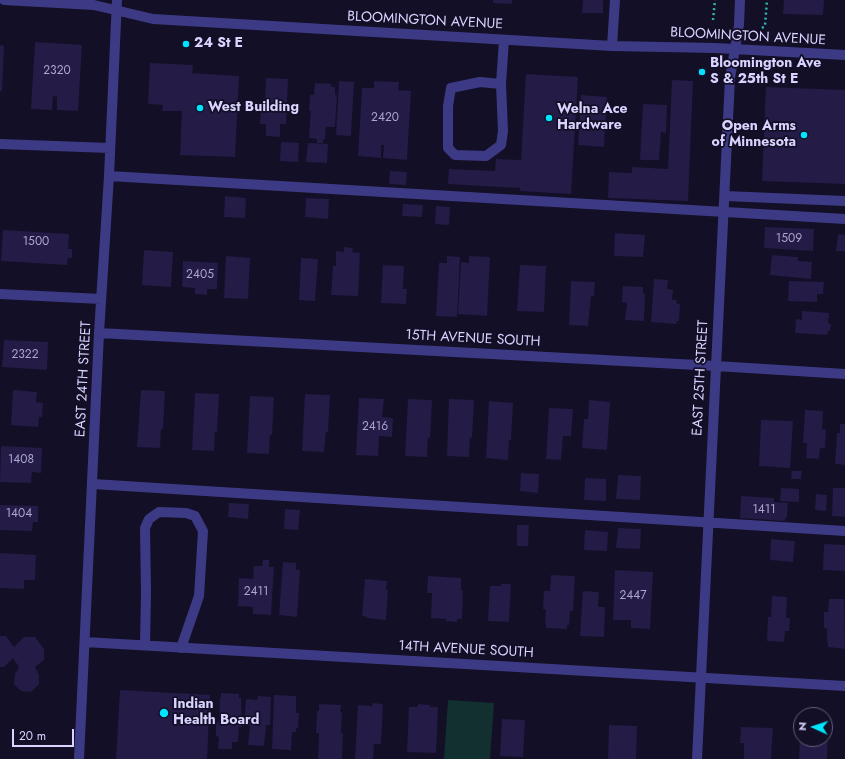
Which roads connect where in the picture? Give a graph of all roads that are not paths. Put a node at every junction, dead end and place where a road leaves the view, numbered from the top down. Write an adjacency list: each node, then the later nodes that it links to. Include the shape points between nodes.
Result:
1 (4, 0): 5 (street, BLOOMINGTON AVENUE, via 94,5)
2 (117, 0): 5 (street, EAST 24TH STREET)
3 (616, 0): 7 (street)
4 (740, 0): 8 (street, EAST 25TH STREET)
5 (117, 11): 6 (street, BLOOMINGTON AVENUE, via 153,19); 12 (street, EAST 24TH STREET)
6 (504, 40): 7 (street, BLOOMINGTON AVENUE); 10 (street)
7 (612, 46): 8 (street, BLOOMINGTON AVENUE)
8 (735, 50): 9 (street, BLOOMINGTON AVENUE); 14 (street, EAST 25TH STREET, via 730,78)
9 (845, 55)
10 (501, 84): 10 (street, via 503,131 500,145 486,156 455,155 448,148 448,106 451,88 480,82)
11 (0, 144): 12 (street)
12 (110, 148): 13 (street, EAST 24TH STREET)
13 (109, 176): 16 (street); 19 (street, EAST 24TH STREET)
14 (725, 196): 15 (street); 16 (street, EAST 25TH STREET)
15 (845, 201)
16 (724, 212): 17 (street); 21 (street, EAST 25TH STREET)
17 (845, 219)
18 (0, 294): 19 (street)
19 (101, 299): 20 (street, EAST 24TH STREET)
20 (99, 333): 21 (street, 15TH AVENUE SOUTH); 23 (street, EAST 24TH STREET)
21 (716, 366): 22 (street, 15TH AVENUE SOUTH); 24 (street, EAST 25TH STREET)
22 (845, 374)
23 (93, 484): 24 (street); 26 (street, EAST 24TH STREET)
24 (708, 523): 25 (street); 29 (street, EAST 25TH STREET)
25 (845, 531)
26 (85, 642): 27 (street, 14TH AVENUE SOUTH); 31 (street, EAST 24TH STREET)
27 (145, 645): 28 (street, 14TH AVENUE SOUTH); 28 (street, via 145,528 149,518 159,512 186,513 195,516 203,531 199,596)
28 (181, 648): 29 (street, 14TH AVENUE SOUTH)
29 (701, 678): 30 (street, 14TH AVENUE SOUTH); 32 (street, EAST 25TH STREET)
30 (845, 686)
31 (79, 759)
32 (697, 759)

